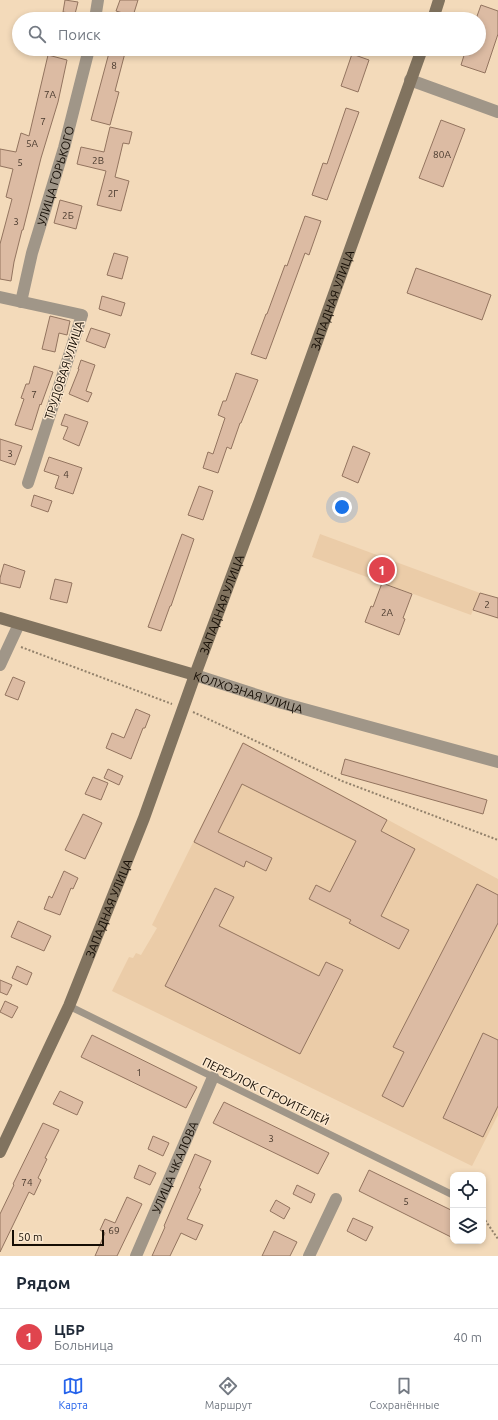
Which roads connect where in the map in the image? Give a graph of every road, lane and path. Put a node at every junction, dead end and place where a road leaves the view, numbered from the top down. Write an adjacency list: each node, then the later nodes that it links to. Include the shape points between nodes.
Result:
1 (98, 0): 3 (street)
2 (440, 0): 4 (street)
3 (95, 12)
4 (436, 12)
5 (87, 56): 10 (street, УЛИЦА ГОРЬКОГО, via 64,148 32,253)
6 (419, 56): 7 (street, ЗАПАДНАЯ УЛИЦА)
7 (410, 80): 8 (street); 16 (street, ЗАПАДНАЯ УЛИЦА, via 260,500)
8 (498, 112)
9 (0, 297): 10 (street, ТРУДОВАЯ УЛИЦА)
10 (21, 302): 11 (street, ТРУДОВАЯ УЛИЦА, via 82,314)
11 (28, 483)
12 (0, 618): 13 (street, КОЛХОЗНАЯ УЛИЦА)
13 (19, 624): 14 (street); 16 (street, КОЛХОЗНАЯ УЛИЦА)
14 (10, 644): 15 (street); 17 (path)
15 (0, 665)
16 (194, 675): 17 (street, ЗАПАДНАЯ УЛИЦА); 18 (street, КОЛХОЗНАЯ УЛИЦА, via 282,703)
17 (183, 708): 19 (path, via 342,781); 20 (street, ЗАПАДНАЯ УЛИЦА, via 144,818)
18 (498, 762)
19 (498, 840)
20 (69, 1006): 21 (lane, ПЕРЕУЛОК СТРОИТЕЛЕЙ); 22 (street, ЗАПАДНАЯ УЛИЦА)
21 (213, 1077): 23 (lane, ПЕРЕУЛОК СТРОИТЕЛЕЙ); 27 (street, УЛИЦА ЧКАЛОВА)
22 (0, 1152)
23 (450, 1194)
24 (336, 1199): 28 (street)
25 (486, 1221): 26 (path)
26 (498, 1239)
27 (136, 1256)
28 (309, 1256)

